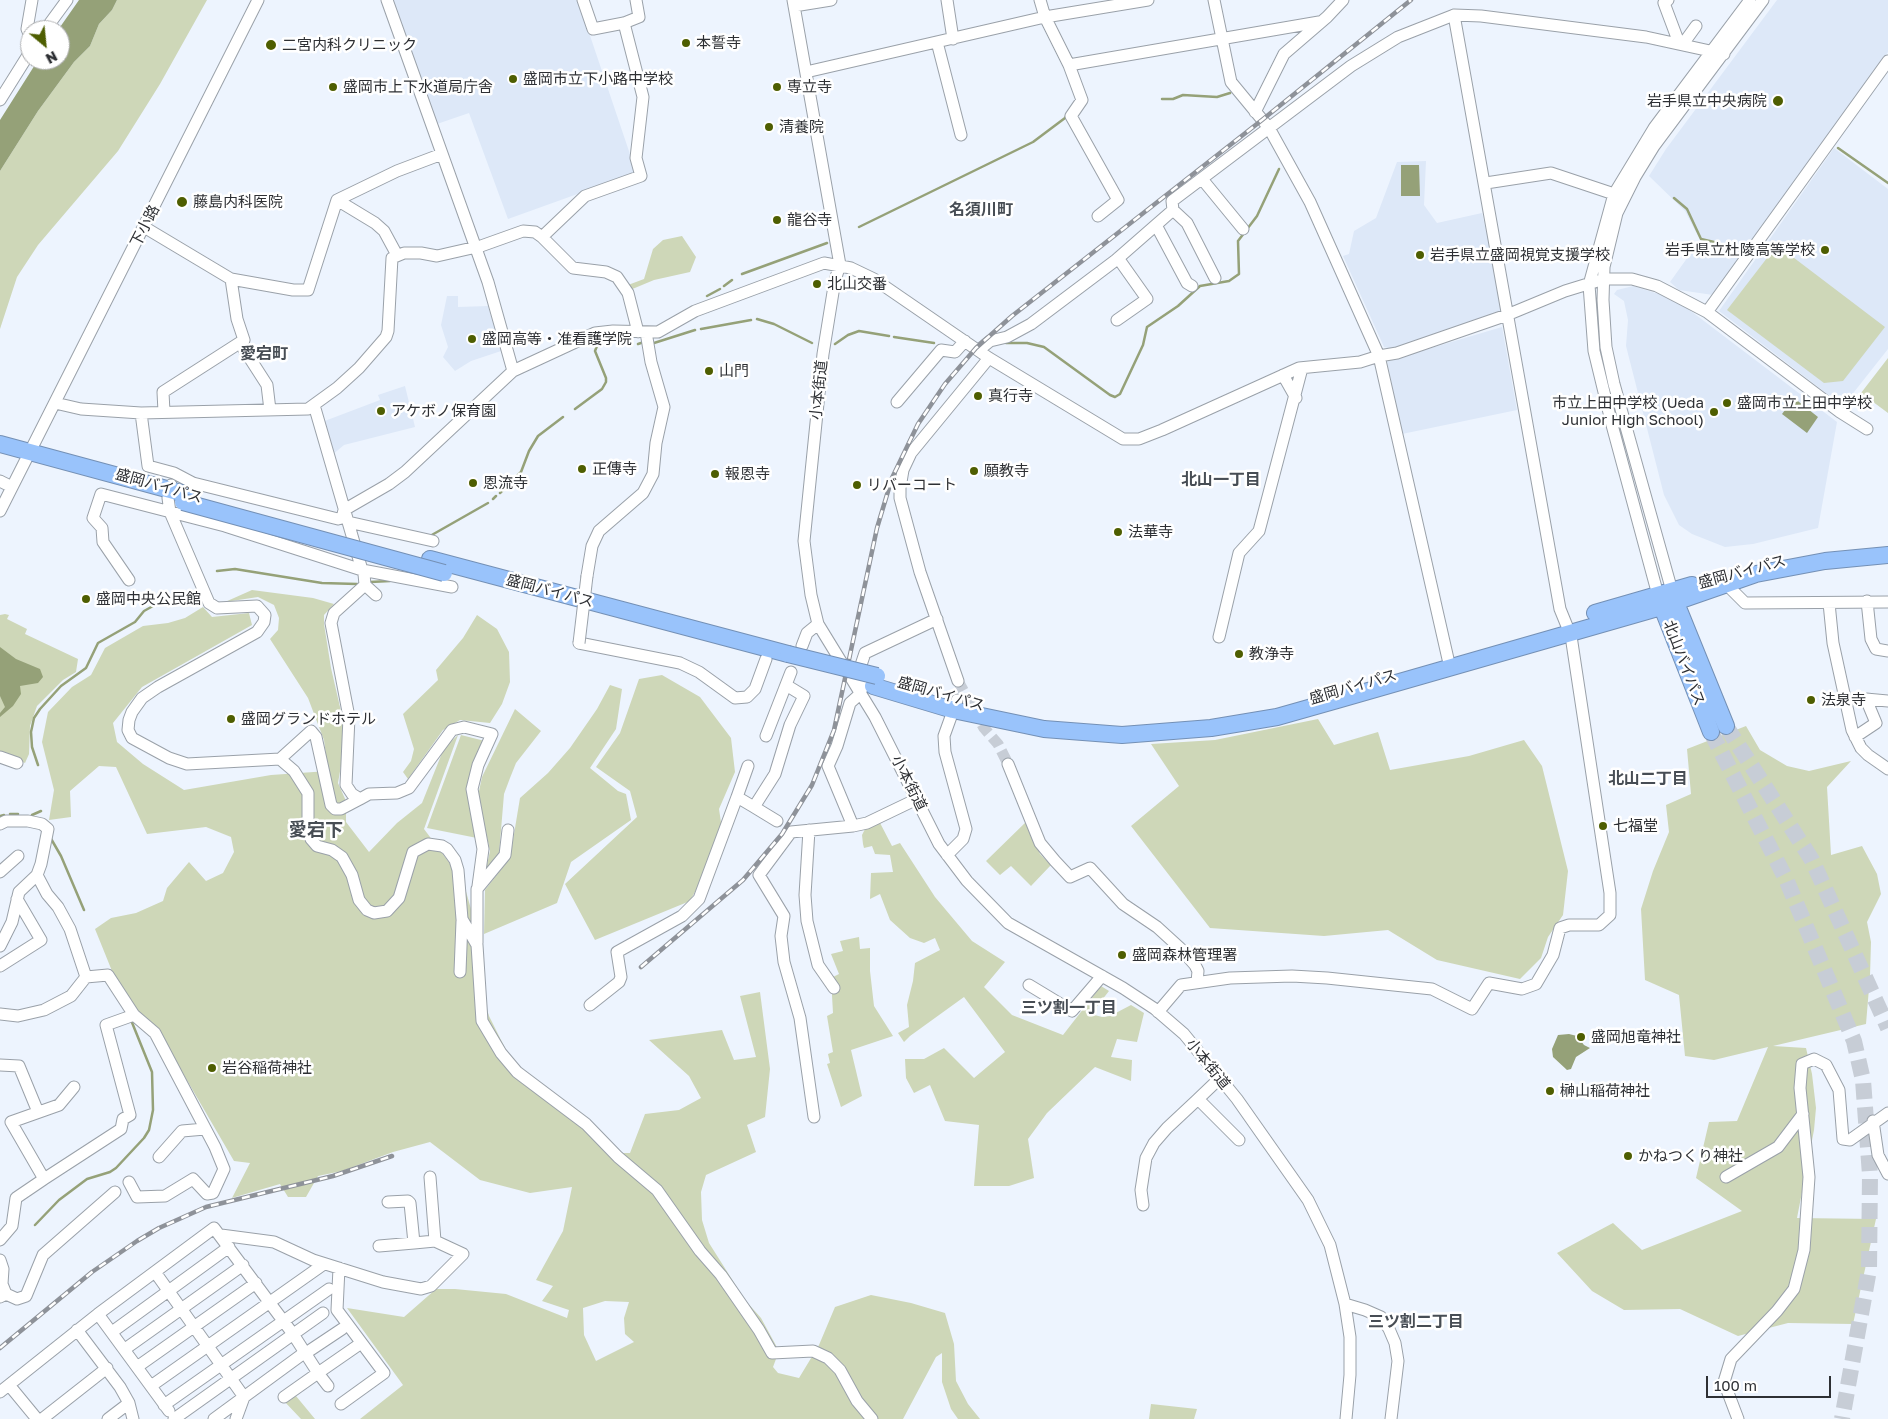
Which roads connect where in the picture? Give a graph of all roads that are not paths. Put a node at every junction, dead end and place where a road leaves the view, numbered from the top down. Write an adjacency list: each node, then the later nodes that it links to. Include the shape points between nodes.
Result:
1 (32, 0): 19 (street)
2 (67, 0): 20 (street)
3 (258, 0): 45 (street, 下小路)
4 (387, 0): 37 (street)
5 (583, 0): 21 (street, via 593,29)
6 (636, 0): 21 (street, via 639,16)
7 (831, 0): 16 (street)
8 (946, 0): 25 (street)
9 (1040, 0): 18 (street)
10 (1148, 0): 18 (street)
11 (1214, 0): 24 (street)
12 (1343, 0): 22 (street)
13 (1668, 0): 27 (street, via 1664,3)
14 (1750, 0): 28 (street)
15 (1763, 0): 28 (street)
16 (794, 3): 32 (street, 小本街道)
17 (1454, 15): 27 (street); 35 (street, via 1398,36 1351,66); 39 (street)
18 (1045, 17): 25 (street); 30 (street)
19 (29, 20)
20 (52, 20)
21 (624, 22): 47 (street, via 643,97 636,158 640,176 585,196)
22 (1319, 22): 24 (street); 34 (street, via 1284,54)
23 (1696, 26): 27 (street)
24 (1221, 38): 30 (street); 34 (street, via 1231,82)
25 (953, 39): 26 (street)
26 (938, 42): 32 (street); 36 (street)
27 (1681, 44): 28 (street)
28 (1718, 52): 40 (street)
29 (1888, 61): 57 (street)
30 (1069, 65): 43 (street, via 1082,100 1071,116 1118,200)
31 (20, 68): 33 (street)
32 (806, 72): 51 (street, 小本街道)
33 (0, 100)
34 (1255, 112): 35 (street)
35 (1269, 128): 38 (street); 64 (street, via 1310,202)
36 (961, 134)
37 (442, 154): 41 (street); 48 (street)
38 (1202, 179): 42 (street, via 1172,201); 46 (street)
39 (1486, 183): 40 (street, via 1551,173); 58 (street)
40 (1619, 197): 53 (street); 55 (street)
41 (337, 200): 49 (street, via 384,230); 54 (street, via 308,290)
42 (1172, 210): 44 (street); 52 (street, via 1187,223)
43 (1098, 216)
44 (1156, 225): 50 (street); 56 (street, via 1187,283)
45 (144, 227): 54 (street); 70 (street, 下小路)
46 (1243, 229)
47 (542, 237): 48 (street, via 535,232 523,231); 60 (street, via 573,268 606,272 617,277 628,293)
48 (476, 247): 49 (street, via 437,256); 67 (street)
49 (397, 254): 72 (street, via 390,264 386,337 359,368)
50 (1118, 258): 59 (street, via 1148,299); 63 (street, via 1025,328 990,341)
51 (840, 265): 60 (street, via 824,263 695,310 658,332); 61 (street, via 874,278); 100 (street, 小本街道, via 823,354 804,541)
52 (1215, 278)
53 (1604, 279): 55 (street); 57 (street, via 1632,279 1657,286); 95 (street, via 1606,347)
54 (231, 280): 62 (street, via 244,340)
55 (1588, 284): 58 (street); 95 (street, via 1594,351 1612,425)
56 (1192, 286)
57 (1707, 312): 76 (street)
58 (1507, 315): 64 (street, via 1397,353); 101 (street, via 1560,608)
59 (1117, 320)
60 (642, 332): 67 (street, via 596,333); 104 (street, bridge, via 664,407 656,443 654,474 643,493 599,530 592,546 579,643 680,663 699,672 735,698 747,697 755,690)
61 (965, 341): 63 (street); 71 (street, via 955,352 940,350)
62 (240, 343): 73 (street, via 267,385); 74 (street, via 163,392)
63 (979, 350): 65 (street)
64 (1379, 356): 66 (street, via 1360,362); 106 (street)
65 (988, 358): 68 (street, via 1123,439 1139,439 1162,430); 99 (street, via 911,453 900,479 900,498 923,581)
66 (1302, 368): 68 (street); 69 (street)
67 (513, 371): 85 (street, via 404,472)
68 (1283, 375): 69 (street)
69 (1296, 398): 102 (street, via 1259,531 1239,553)
70 (55, 402): 75 (street, via 81,409); 79 (street, 下小路)
71 (897, 402)
72 (314, 405): 73 (street, via 308,409); 85 (street)
73 (270, 410): 74 (street)
74 (164, 412): 75 (street)
75 (141, 413): 80 (street, via 148,466)
76 (1866, 429)
77 (0, 444): 79 (highway, 盛岡バイパス)
78 (0, 454): 79 (highway, 盛岡バイパス)
79 (29, 456): 82 (street, 下小路); 83 (highway, 盛岡バイパス)
80 (174, 473): 83 (street); 85 (street, via 193,483 338,519)
81 (0, 482): 82 (street)
82 (12, 487): 84 (street, 下小路)
83 (175, 499): 89 (street, via 225,526); 90 (street, via 102,494 93,518 102,528 103,542); 91 (highway, 盛岡バイパス, bridge); 105 (highway, 盛岡バイパス, via 430,559); 117 (street, via 209,603 217,608 257,606 265,615 264,622 256,632 150,691 132,712 128,730 132,738 187,764)
84 (0, 511)
85 (346, 516): 86 (street); 89 (street)
86 (433, 541)
87 (1888, 547): 95 (highway, 盛岡バイパス, via 1833,550 1734,572)
88 (1888, 555): 92 (highway, 盛岡バイパス, via 1825,561 1756,574)
89 (362, 570): 91 (street, via 403,580); 93 (street)
90 (129, 580)
91 (444, 581): 104 (highway, 盛岡バイパス)
92 (1726, 584): 95 (highway, 盛岡バイパス); 98 (street, via 1745,603)
93 (365, 585): 94 (street); 124 (street, via 337,610 331,623 349,717 346,785)
94 (376, 595)
95 (1666, 599): 101 (highway, 盛岡バイパス); 112 (highway, 北山バイパス)
96 (1867, 601): 97 (street); 98 (street); 103 (street, via 1871,639 1876,649)
97 (1888, 602)
98 (1829, 603): 114 (street, via 1842,688)
99 (938, 619): 107 (street); 109 (street, via 865,653 860,668 862,685)
100 (818, 624): 105 (street, via 807,633); 109 (street, 小本街道)
101 (1568, 627): 106 (highway, 盛岡バイパス); 111 (highway, 盛岡バイパス, via 1277,717 1210,728 1144,735 1094,735 1023,725); 145 (street, via 1610,893 1610,915 1599,925 1560,928 1553,955 1536,984 1522,989 1489,983 1472,1009 1432,989 1327,978 1230,978)
102 (1219, 638)
103 (1888, 651)
104 (766, 659): 105 (highway, 盛岡バイパス)
105 (792, 659): 108 (street); 109 (highway, 盛岡バイパス, bridge)
106 (1448, 659): 111 (highway, 盛岡バイパス, via 1281,707 1170,725 1076,724)
107 (958, 681)
108 (786, 685): 113 (street); 126 (street, via 804,696 790,725 775,774)
109 (870, 685): 111 (highway, 盛岡バイパス); 125 (street, 小本街道, via 875,717); 129 (street, via 850,703 828,766)
110 (1888, 701): 114 (street, via 1866,700 1876,723)
111 (955, 705): 133 (street, via 944,736 945,752 966,829 963,839)
112 (1718, 729)
113 (766, 736)
114 (1856, 737): 118 (street, via 1861,748)
115 (1888, 756): 118 (street)
116 (0, 757): 119 (street)
117 (280, 759): 124 (street, via 311,731 316,737 331,805 341,809); 138 (street, via 294,771 308,793 311,839 316,846 332,850 342,857 366,910 380,914 393,906 399,898 413,852 423,845 434,844 447,849 455,860 460,880)
118 (1877, 761): 122 (street)
119 (17, 764)
120 (1008, 764): 145 (street, via 1040,843 1054,861 1070,877 1090,868 1123,904 1157,927 1180,948 1195,965)
121 (748, 766): 123 (street)
122 (1888, 769)
123 (737, 797): 126 (street); 148 (street, via 699,899 682,916 617,952 619,982)
124 (360, 799): 136 (street, via 369,794 397,793 409,788 452,730 464,727 492,734 478,765 472,789 483,849)
125 (917, 799): 129 (street, via 867,824); 133 (street, 小本街道)
126 (754, 807): 127 (street)
127 (777, 821)
128 (0, 824): 135 (street, via 28,821 48,829 46,848)
129 (853, 826): 131 (street)
130 (508, 830): 136 (street, via 504,855)
131 (809, 830): 147 (street, via 805,895 807,921 818,965); 159 (street, via 791,832 759,874 784,916 781,936 784,962 800,1018)
132 (18, 856): 134 (street)
133 (947, 856): 143 (street, 小本街道, via 986,904 1008,923)
134 (0, 872)
135 (36, 875): 137 (street, via 19,892); 144 (street, via 70,929)
136 (478, 886): 139 (street)
137 (17, 899): 140 (street, via 12,922); 141 (street, via 41,940)
138 (462, 919): 139 (street); 142 (street)
139 (477, 945): 223 (street, via 482,1021 516,1072 586,1124 657,1190 721,1275 772,1353 813,1351 828,1358 840,1370 857,1401)
140 (0, 946)
141 (0, 966)
142 (460, 972)
143 (1102, 976): 146 (street, via 1072,1011); 149 (street, 小本街道)
144 (86, 977): 150 (street, via 71,996 51,1008 18,1016); 151 (street, via 108,975)
145 (1197, 982): 149 (street, via 1181,985)
146 (1029, 985)
147 (834, 988)
148 (590, 1005)
149 (1158, 1012): 153 (street, 小本街道, via 1184,1034)
150 (0, 1014)
151 (134, 1014): 161 (street, via 154,1033); 167 (street, via 106,1025 130,1115 123,1119 121,1129)
152 (0, 1065): 156 (street, via 19,1066)
153 (1220, 1078): 155 (street); 188 (street, 小本街道, via 1312,1207 1330,1244)
154 (74, 1087): 156 (street, via 59,1105)
155 (1198, 1099): 162 (street); 171 (street, via 1161,1136 1146,1158 1141,1190)
156 (38, 1112): 167 (street, via 11,1122)
157 (1888, 1113): 160 (street)
158 (1803, 1114): 160 (street, via 1800,1070 1802,1064 1814,1059 1826,1065 1839,1090 1843,1139 1850,1140); 166 (street, via 1778,1147); 226 (street, via 1809,1177 1800,1272 1794,1289 1777,1311 1731,1359 1724,1382)
159 (814, 1117)
160 (1873, 1122): 164 (street, via 1878,1155)
161 (205, 1129): 163 (street, via 182,1131); 168 (street, via 224,1169 213,1193 207,1194 193,1179 165,1196 137,1197)
162 (1239, 1140)
163 (159, 1157)
164 (1888, 1174)
165 (430, 1177): 174 (street)
166 (1726, 1178)
167 (44, 1179): 173 (street, via 16,1198 12,1226)
168 (129, 1182)
169 (115, 1192): 186 (street, via 43,1255 30,1291 24,1298)
170 (388, 1202): 175 (street, via 410,1203)
171 (1143, 1205)
172 (221, 1235): 177 (street); 179 (street, via 274,1242); 182 (street, via 214,1228)
173 (0, 1240)
174 (435, 1241): 175 (street); 181 (street, via 463,1254 431,1286 421,1289)
175 (414, 1243): 176 (street)
176 (379, 1246)
177 (229, 1247): 180 (street); 185 (street)
178 (0, 1260): 186 (street)
179 (324, 1264): 181 (street); 187 (street)
180 (243, 1265): 183 (street); 189 (street)
181 (339, 1268): 214 (street, via 337,1310 384,1373)
182 (155, 1272): 185 (street); 191 (street)
183 (256, 1283): 187 (street); 193 (street)
184 (329, 1289): 192 (street)
185 (169, 1291): 189 (street); 196 (street)
186 (3, 1295)
187 (268, 1302): 192 (street); 198 (street)
188 (1346, 1304): 224 (street, 小本街道, via 1350,1375); 225 (street, via 1381,1317 1392,1336 1398,1361)
189 (182, 1309): 193 (street); 200 (street)
190 (323, 1313): 197 (street)
191 (98, 1314): 195 (street); 196 (street)
192 (283, 1320): 197 (street); 202 (street)
193 (194, 1326): 198 (street); 203 (street)
194 (342, 1329): 201 (street)
195 (77, 1330): 204 (street); 207 (street)
196 (112, 1332): 200 (street)
197 (293, 1334): 201 (street); 206 (street)
198 (208, 1345): 202 (street); 208 (street)
199 (357, 1346): 205 (street)
200 (125, 1350): 203 (street)
201 (305, 1353): 205 (street); 211 (street)
202 (222, 1364): 206 (street); 215 (street)
203 (137, 1367): 208 (street)
204 (106, 1368): 213 (street); 217 (street)
205 (318, 1373): 209 (street); 212 (street)
206 (231, 1378): 211 (street); 220 (street)
207 (10, 1385): 210 (street); 216 (street)
208 (151, 1386): 215 (street)
209 (328, 1386)
210 (0, 1392)
211 (244, 1397): 221 (street); 222 (street)
212 (284, 1397)
213 (129, 1403): 218 (street); 219 (street)
214 (341, 1403)
215 (164, 1405): 220 (street)
216 (38, 1419)
217 (42, 1419)
218 (108, 1419)
219 (133, 1419)
220 (174, 1419)
221 (214, 1419)
222 (236, 1419)
223 (872, 1419)
224 (1346, 1419)
225 (1391, 1419)
226 (1738, 1419)

